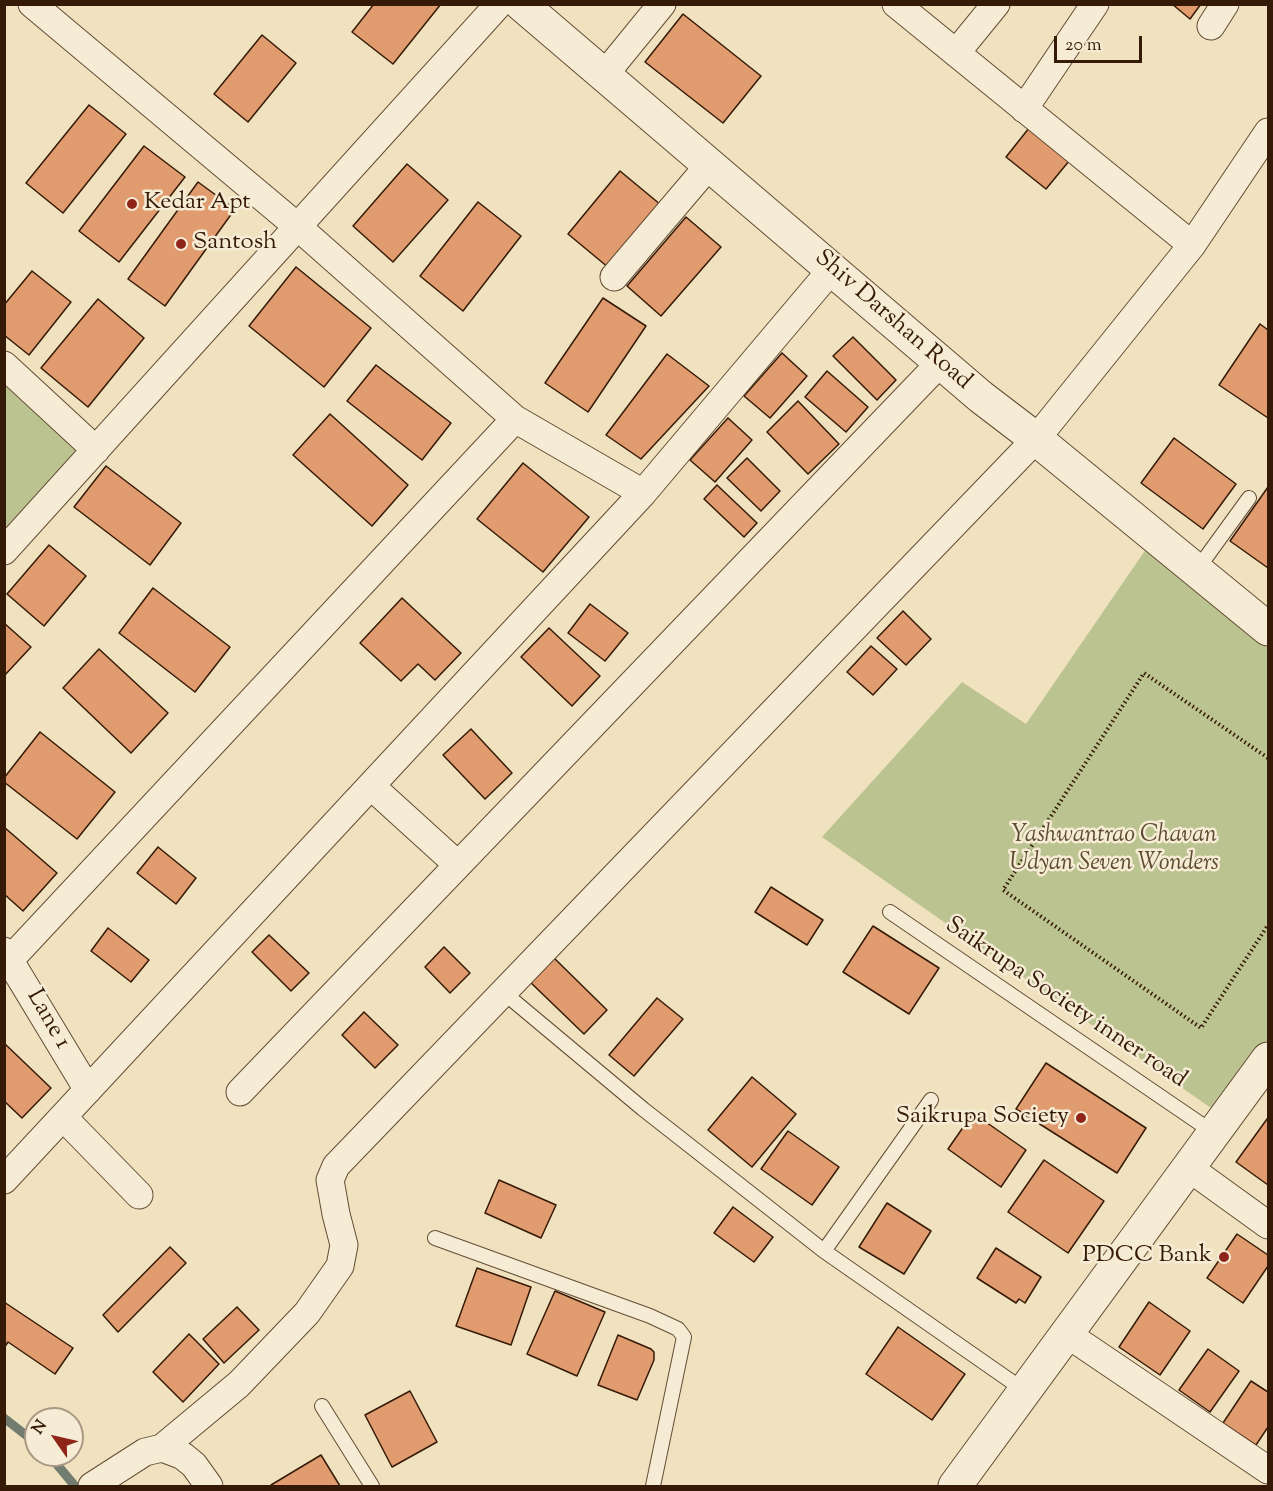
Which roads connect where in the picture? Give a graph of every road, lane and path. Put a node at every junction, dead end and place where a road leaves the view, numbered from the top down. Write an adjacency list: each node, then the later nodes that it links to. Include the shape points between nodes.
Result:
1 (32, 4): 13 (street)
2 (499, 4): 13 (street)
3 (521, 4): 9 (street, Shiv Darshan Road)
4 (662, 4): 9 (street)
5 (896, 4): 8 (street)
6 (996, 4): 8 (street)
7 (1095, 4): 10 (street)
8 (956, 53): 10 (street)
9 (605, 74): 12 (street, Shiv Darshan Road)
10 (1024, 109): 14 (street)
11 (1269, 132): 14 (street)
12 (710, 165): 15 (street, Shiv Darshan Road); 16 (street)
13 (298, 227): 19 (street); 21 (street)
14 (1191, 244): 20 (street)
15 (831, 269): 17 (street, Shiv Darshan Road); 22 (street)
16 (614, 277)
17 (941, 362): 20 (street, Shiv Darshan Road); 29 (street)
18 (4, 364): 21 (street)
19 (515, 419): 22 (street); 32 (street)
20 (1036, 439): 25 (street, Shiv Darshan Road); 33 (street)
21 (96, 450): 24 (street)
22 (643, 492): 28 (street)
23 (1249, 498): 25 (lane)
24 (4, 551)
25 (1196, 571): 26 (street, Shiv Darshan Road)
26 (1269, 630)
27 (1269, 758): 31 (path, via 1144,673 1003,890 1201,1028)
28 (371, 786): 29 (street); 35 (street)
29 (458, 865): 36 (street)
30 (891, 912): 39 (lane, Saikrupa Society inner road)
31 (1269, 925)
32 (7, 959): 35 (street, Lane 1)
33 (503, 992): 45 (lane, via 643,1109); 49 (street, via 336,1166 330,1180 344,1245 340,1266 307,1313 239,1384)
34 (1269, 1059): 39 (street)
35 (88, 1090): 38 (street)
36 (240, 1092)
37 (931, 1100): 45 (lane)
38 (63, 1118): 41 (street); 42 (street)
39 (1214, 1134): 40 (street)
40 (1189, 1168): 43 (street); 46 (street)
41 (4, 1180)
42 (139, 1195)
43 (1269, 1225)
44 (435, 1238): 54 (lane, via 678,1329 684,1337)
45 (824, 1251): 47 (lane)
46 (1067, 1334): 47 (street); 50 (street)
47 (1025, 1391): 55 (street)
48 (322, 1406): 53 (lane)
49 (162, 1448): 51 (street, via 145,1452); 52 (street, via 194,1465)
50 (1269, 1470)
51 (92, 1486)
52 (208, 1486)
53 (372, 1486)
54 (652, 1486)
55 (956, 1486)

